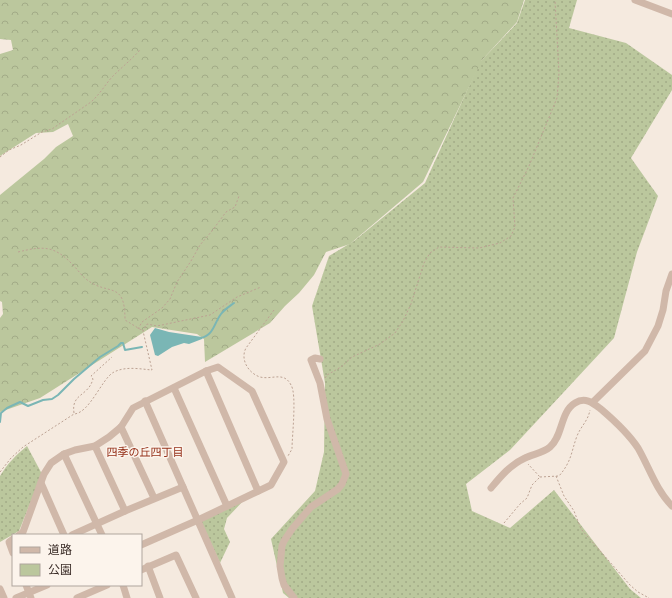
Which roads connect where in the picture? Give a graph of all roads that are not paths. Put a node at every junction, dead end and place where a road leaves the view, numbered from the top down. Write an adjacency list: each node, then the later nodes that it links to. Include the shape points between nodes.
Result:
1 (635, 0): 2 (street)
2 (672, 14)
3 (672, 274): 8 (street, via 658,326 644,351)
4 (320, 358): 42 (street, via 311,360 320,383 327,419 346,474 338,489 311,507 292,529 282,546 282,578)
5 (206, 371): 6 (street); 15 (street); 15 (street, via 218,368 252,391 284,462 270,485)
6 (174, 388): 7 (street); 17 (street)
7 (145, 402): 9 (street, via 133,408); 13 (street)
8 (593, 402): 14 (street, via 583,400 575,403 569,409 558,437 551,447 523,458 506,470); 18 (street, via 628,434 657,486)
9 (121, 427): 10 (street); 16 (street)
10 (96, 446): 11 (street); 19 (street)
11 (64, 454): 12 (street, via 51,463); 21 (street)
12 (41, 483): 22 (street); 23 (street)
13 (183, 487): 16 (street); 20 (street)
14 (491, 488)
15 (258, 491): 17 (street)
16 (154, 498): 19 (street)
17 (227, 506): 20 (street)
18 (672, 506)
19 (125, 510): 21 (street)
20 (198, 520): 26 (street); 41 (street)
21 (96, 524): 24 (street); 25 (street)
22 (20, 534)
23 (64, 534)
24 (74, 534)
25 (101, 534)
26 (142, 545)
27 (148, 566): 28 (street); 39 (street); 40 (street, via 176,555)
28 (142, 569)
29 (45, 586): 33 (street)
30 (106, 586): 34 (street)
31 (123, 586): 38 (street)
32 (0, 589): 35 (street)
33 (30, 595): 36 (street)
34 (92, 595): 37 (street)
35 (4, 598)
36 (16, 598)
37 (77, 598)
38 (127, 598)
39 (160, 598)
40 (196, 598)
41 (232, 598)
42 (294, 598)

